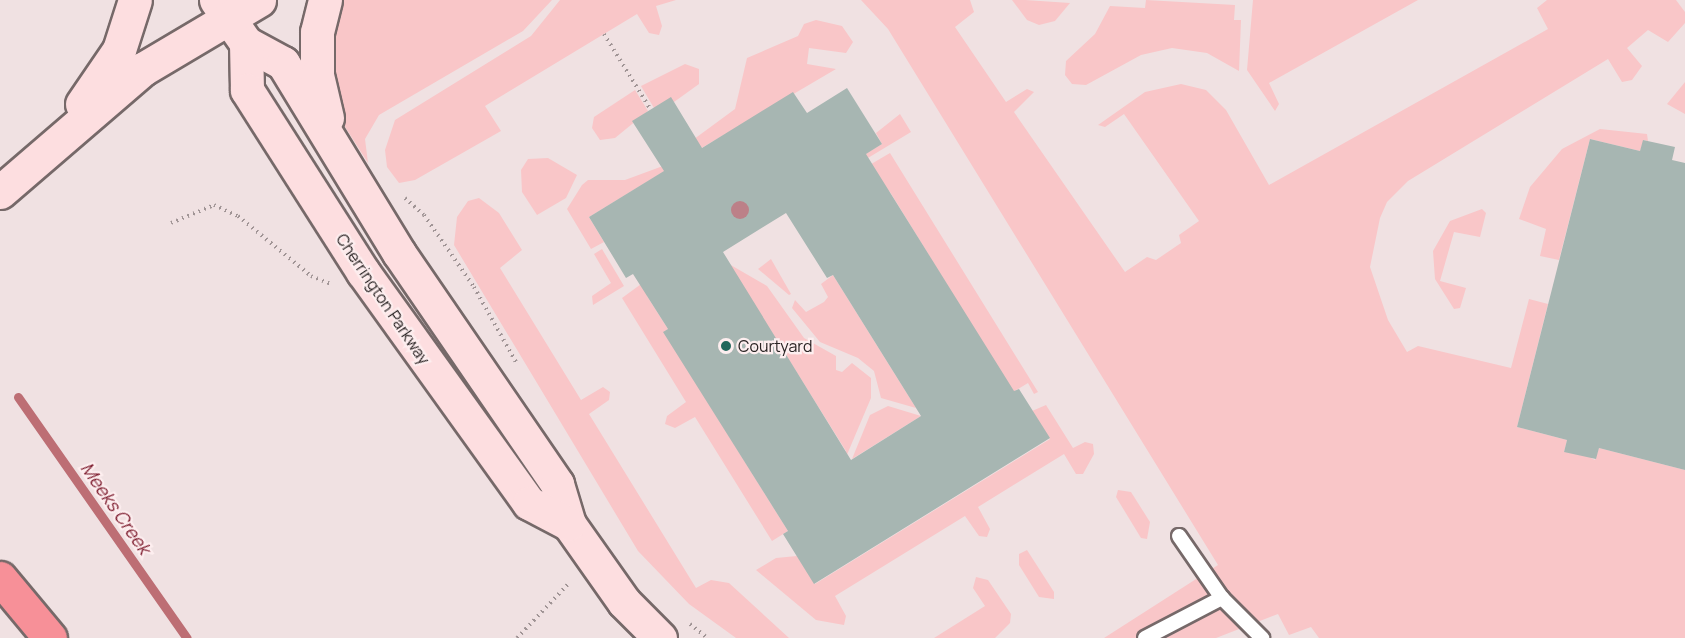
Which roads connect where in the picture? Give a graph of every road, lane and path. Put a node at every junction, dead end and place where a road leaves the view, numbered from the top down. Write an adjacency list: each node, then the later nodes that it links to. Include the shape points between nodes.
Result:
1 (135, 0): 8 (main road, via 114,58)
2 (259, 0): 4 (main road)
3 (325, 0): 7 (main road, via 317,32 317,75)
4 (230, 21): 7 (main road, Cherrington Parkway, via 283,63); 8 (main road, via 143,69); 12 (main road, Cherrington Parkway, via 247,90)
5 (604, 34): 6 (path)
6 (651, 110)
7 (339, 154): 14 (main road, Cherrington Parkway, via 399,253 557,484)
8 (41, 156): 9 (main road)
9 (0, 192)
10 (403, 196): 13 (path, via 424,215 474,287)
11 (171, 223): 12 (path, via 214,205 238,216 327,285 348,282)
12 (363, 272): 14 (main road, Cherrington Parkway, via 529,503)
13 (519, 367)
14 (569, 524): 16 (main road, Cherrington Parkway)
15 (1179, 536): 18 (lane)
16 (592, 558): 19 (main road, Cherrington Parkway, via 624,602); 21 (path)
17 (0, 578): 20 (highway)
18 (1222, 598): 23 (lane); 24 (lane)
19 (670, 627): 22 (path)
20 (50, 638)
21 (517, 638)
22 (707, 638)
23 (1145, 638)
24 (1262, 638)

